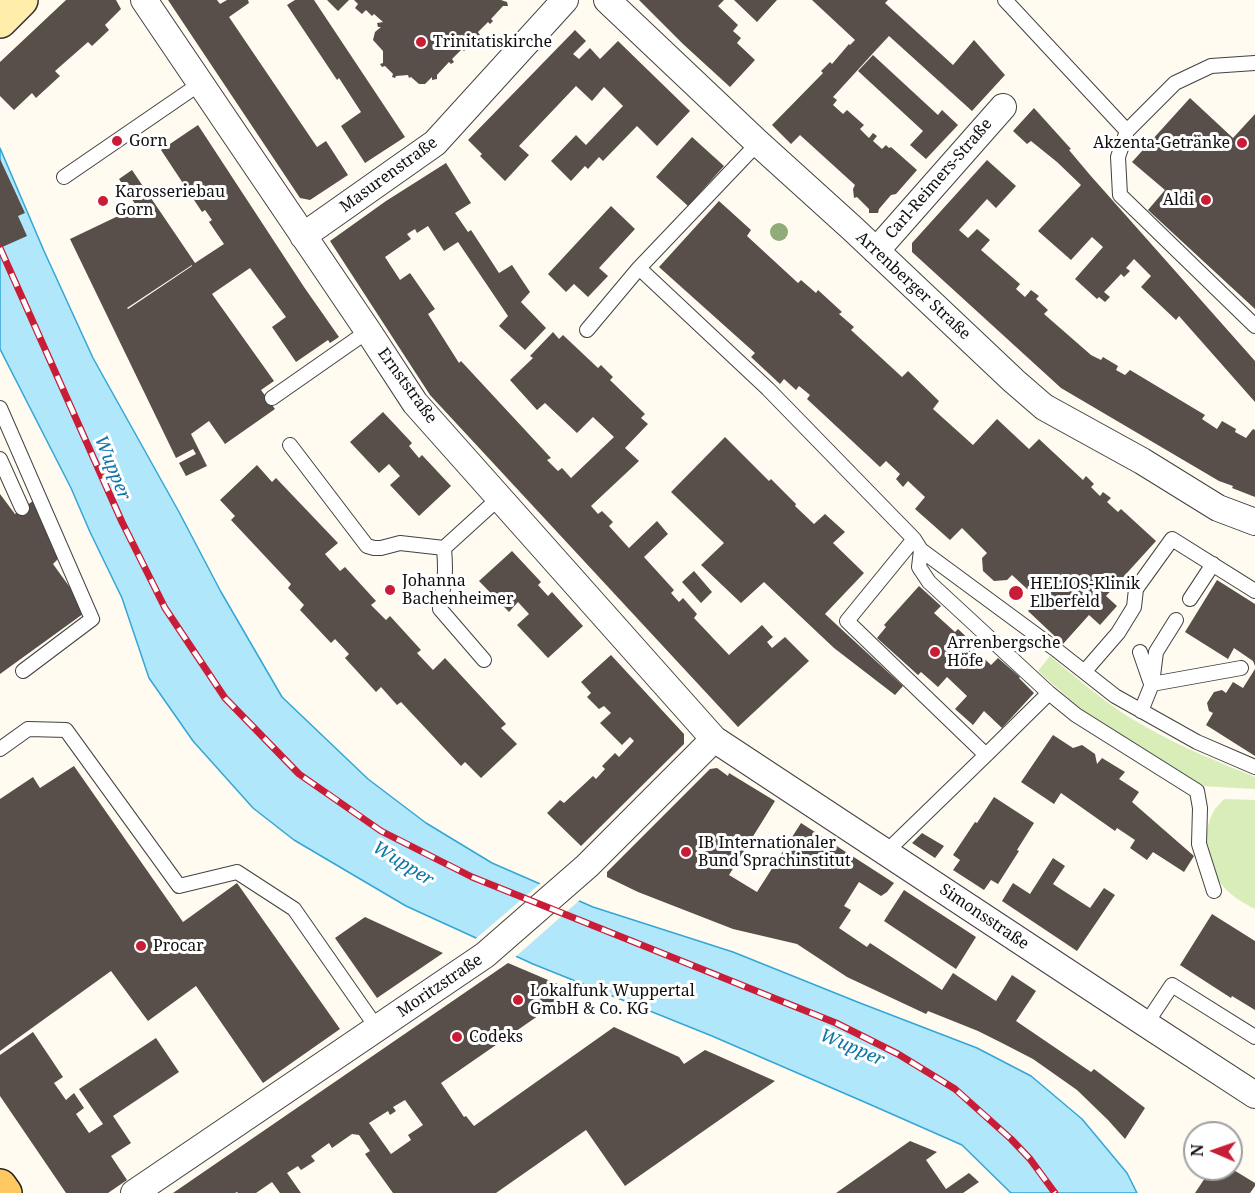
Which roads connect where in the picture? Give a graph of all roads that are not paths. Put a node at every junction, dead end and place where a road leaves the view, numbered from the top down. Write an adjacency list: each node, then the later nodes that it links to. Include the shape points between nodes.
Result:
1 (21, 0): 6 (main road)
2 (144, 0): 8 (street, Ernststraße)
3 (566, 0): 13 (street, Masurenstraße, via 435,143)
4 (607, 0): 11 (street, Arrenberger Straße)
5 (1005, 0): 10 (lane)
6 (0, 21)
7 (1255, 63): 10 (lane, via 1211,66 1175,82)
8 (201, 83): 12 (lane); 13 (street, Ernststraße)
9 (1003, 107): 14 (street, Carl-Reimers-Straße)
10 (1127, 131): 16 (lane, via 1118,157 1120,195)
11 (758, 143): 14 (street, Arrenberger Straße); 15 (lane)
12 (64, 177)
13 (303, 236): 18 (street, Ernststraße)
14 (876, 251): 25 (street, Arrenberger Straße, via 1044,407 1218,508)
15 (639, 268): 17 (lane); 26 (lane, via 768,389)
16 (1255, 326)
17 (587, 330)
18 (368, 331): 19 (lane); 23 (street, Ernststraße, via 415,403)
19 (272, 398)
20 (0, 408): 35 (lane, via 92,619)
21 (290, 445): 27 (lane, via 368,546 381,548 400,543)
22 (0, 459): 24 (lane)
23 (499, 498): 27 (lane); 40 (street, Ernststraße)
24 (22, 508)
25 (1255, 522)
26 (918, 544): 36 (lane); 38 (lane, via 919,567 929,582); 42 (lane, via 847,621)
27 (444, 548): 33 (lane, via 445,579 440,609)
28 (1213, 564): 29 (lane); 30 (lane); 36 (lane, via 1172,539 1136,589 1134,607 1118,633)
29 (1255, 591)
30 (1190, 599)
31 (1176, 620): 37 (lane, via 1156,652)
32 (1140, 652): 37 (lane)
33 (484, 660)
34 (1241, 668): 37 (lane)
35 (23, 670)
36 (1085, 671): 39 (lane)
37 (1152, 684): 39 (lane)
38 (1050, 693): 42 (lane); 45 (lane, via 1076,716 1197,791 1198,844)
39 (1141, 711): 43 (lane, via 1197,742)
40 (714, 739): 44 (street, Simonsstraße); 47 (street, Moritzstraße, via 588,866 485,955)
41 (0, 749): 47 (lane, via 28,729 66,730 179,886 237,873 294,909)
42 (986, 755): 44 (lane)
43 (1255, 767)
44 (886, 852): 46 (street, Simonsstraße)
45 (1214, 891)
46 (1146, 1024): 48 (lane, via 1172,984); 49 (street, Simonsstraße)
47 (377, 1028): 52 (street, Moritzstraße)
48 (1255, 1037)
49 (1255, 1095)
50 (0, 1186): 51 (main road)
51 (5, 1193)
52 (134, 1193)

